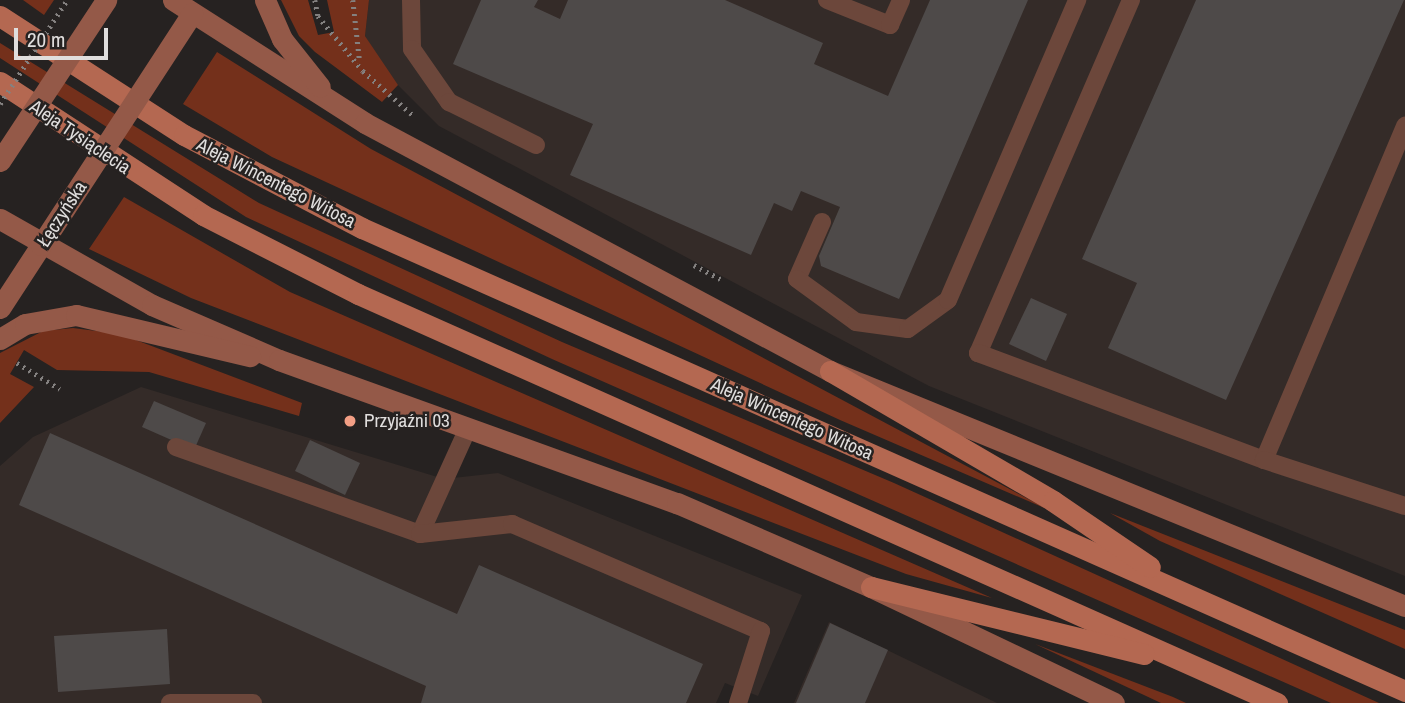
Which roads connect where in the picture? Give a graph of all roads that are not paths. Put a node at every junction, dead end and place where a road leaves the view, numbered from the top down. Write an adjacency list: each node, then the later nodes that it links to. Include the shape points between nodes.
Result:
1 (106, 0): 15 (street, bridge)
2 (173, 0): 9 (street)
3 (265, 0): 12 (street, via 282,39)
4 (411, 0): 14 (lane, via 412,49 449,102)
5 (827, 0): 6 (lane, via 890,25)
6 (901, 0)
7 (1077, 0): 17 (lane, via 948,300 908,329 856,322 797,279)
8 (1131, 0): 25 (lane, via 978,354)
9 (197, 6): 12 (street); 18 (street, Łęczyńska, bridge)
10 (0, 16): 29 (main road, Aleja Wincentego Witosa, via 184,135 362,228)
11 (0, 82): 31 (main road, Aleja Tysiąclecia, via 161,190 256,245)
12 (332, 103): 22 (street)
13 (1405, 126): 25 (lane)
14 (536, 145)
15 (0, 161)
16 (0, 219): 18 (street)
17 (822, 222)
18 (41, 245): 19 (street, Łęczyńska); 21 (street, via 152,305)
19 (0, 308)
20 (0, 339): 21 (street, via 25,324 76,315 218,351)
21 (279, 360): 23 (street)
22 (830, 371): 29 (main road, via 1054,500); 30 (street, via 1241,535)
23 (468, 428): 27 (lane); 28 (street, via 677,503)
24 (176, 447): 27 (lane)
25 (1264, 460): 26 (lane)
26 (1405, 506)
27 (420, 534): 35 (lane, via 512,524 761,631)
28 (871, 587): 31 (main road); 36 (street)
29 (1195, 597): 32 (main road, Aleja Wincentego Witosa)
30 (1405, 606)
31 (1197, 667): 37 (main road)
32 (1405, 691)
33 (170, 703): 34 (lane)
34 (253, 703)
35 (738, 703)
36 (1114, 703)
37 (1277, 703)

